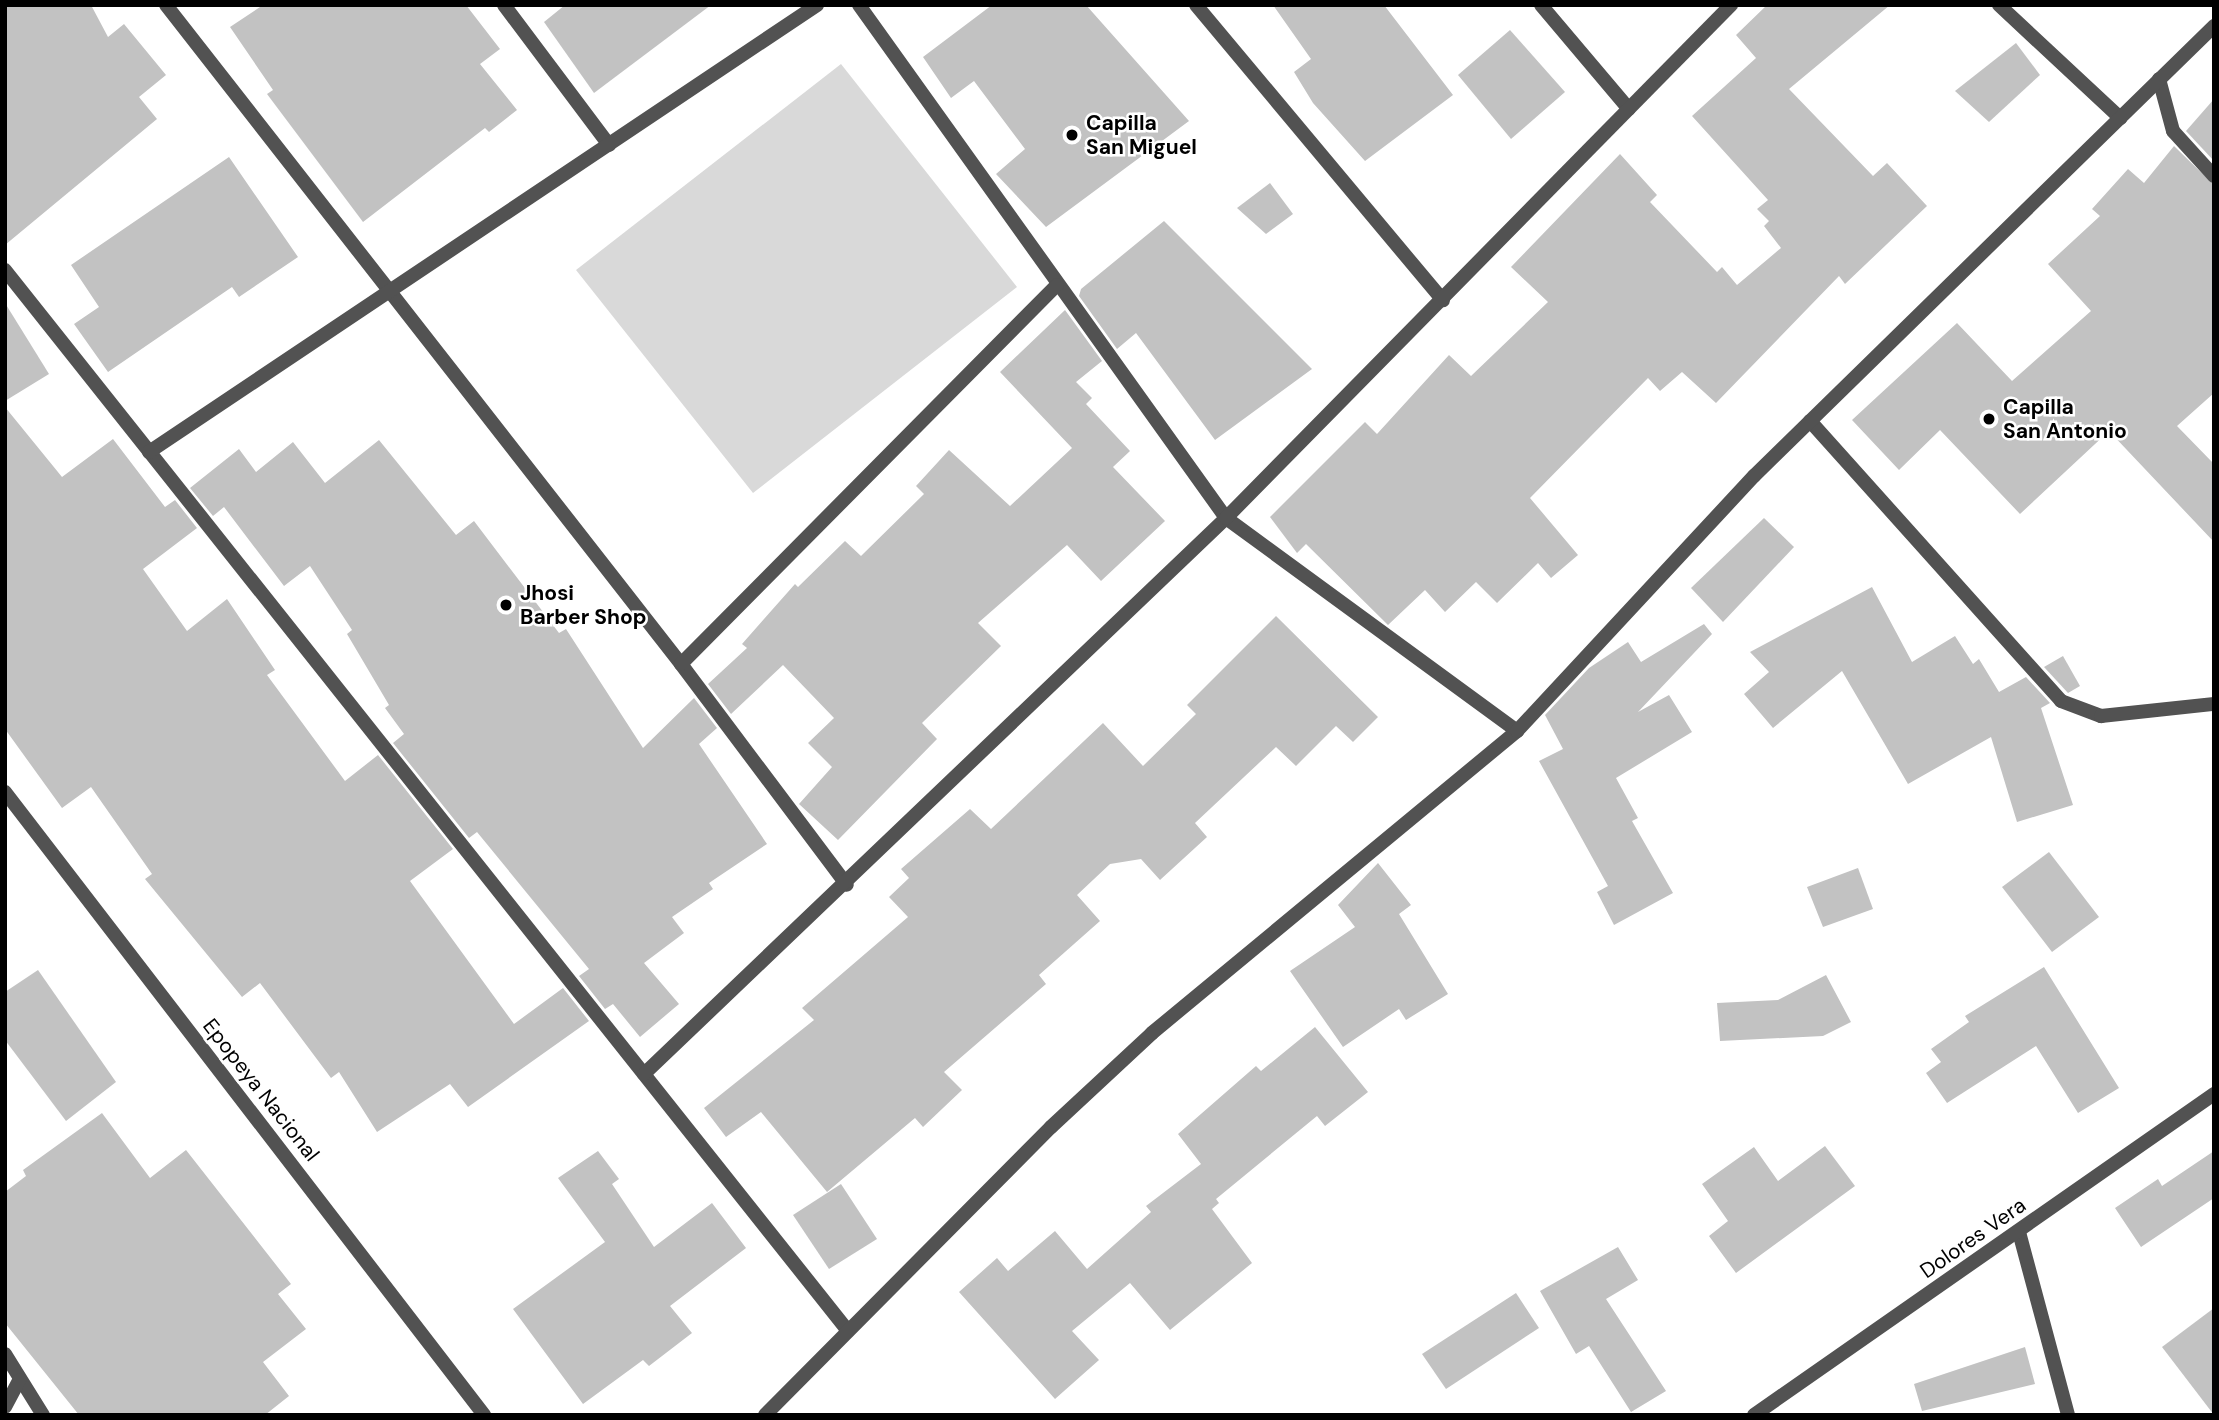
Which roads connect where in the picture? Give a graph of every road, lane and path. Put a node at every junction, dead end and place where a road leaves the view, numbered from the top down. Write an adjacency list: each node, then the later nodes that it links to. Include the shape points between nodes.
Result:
1 (166, 5): 17 (street)
2 (504, 5): 13 (street)
3 (817, 5): 13 (street)
4 (859, 5): 16 (street)
5 (1196, 5): 18 (street)
6 (1541, 5): 11 (street)
7 (1731, 5): 11 (street)
8 (1999, 5): 12 (street)
9 (2214, 26): 10 (street)
10 (2159, 79): 12 (street); 14 (street, via 2173,131)
11 (1629, 109): 18 (street)
12 (2120, 118): 19 (street)
13 (609, 145): 17 (street)
14 (2214, 176)
15 (5, 270): 20 (street)
16 (1057, 285): 21 (street); 22 (street)
17 (390, 295): 20 (street); 22 (street)
18 (1443, 300): 21 (street)
19 (1810, 421): 23 (street, via 2062,701 2101,716); 24 (street)
20 (149, 452): 27 (street)
21 (1226, 518): 24 (street); 26 (street)
22 (681, 664): 26 (street)
23 (2214, 704)
24 (1517, 731): 30 (street, via 1181,1007 1051,1127)
25 (5, 792): 35 (street, Epopeya Nacional)
26 (847, 885): 27 (street)
27 (645, 1074): 30 (street)
28 (2214, 1094): 29 (street, Dolores Vera)
29 (2019, 1231): 37 (street, Dolores Vera); 38 (street)
30 (848, 1331): 36 (street)
31 (5, 1354): 32 (street)
32 (19, 1381): 33 (street); 34 (street)
33 (5, 1407)
34 (43, 1415)
35 (484, 1415)
36 (765, 1415)
37 (1754, 1415)
38 (2068, 1415)

